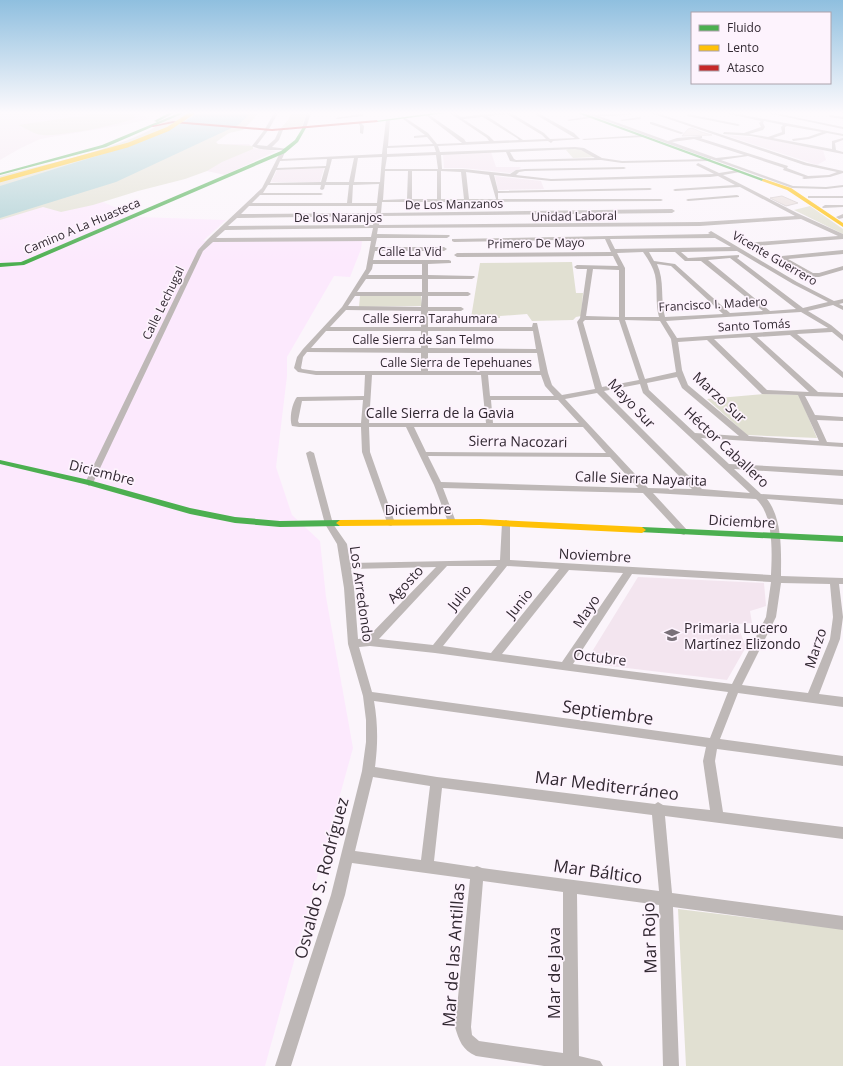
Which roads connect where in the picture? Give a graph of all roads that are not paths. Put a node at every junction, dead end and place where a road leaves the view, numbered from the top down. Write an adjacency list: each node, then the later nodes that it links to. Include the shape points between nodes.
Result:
1 (37, 163): 31 (main road)
2 (59, 163): 39 (main road, bridge)
3 (63, 163): 39 (main road, bridge)
4 (262, 163): 115 (main road, Camino A La Huasteca, via 22,264)
5 (278, 163): 24 (street, Calle Lechugal)
6 (329, 163): 21 (street)
7 (355, 163): 42 (street)
8 (384, 163): 25 (street)
9 (411, 163): 26 (street)
10 (440, 163): 27 (street)
11 (701, 163): 34 (street)
12 (725, 163): 19 (street)
13 (725, 163): 29 (main road)
14 (732, 163): 19 (street)
15 (761, 163): 29 (street)
16 (772, 163): 23 (street)
17 (793, 163): 23 (street)
18 (804, 163): 20 (street)
19 (728, 164): 29 (street)
20 (814, 166): 30 (street); 37 (street)
21 (328, 167): 24 (street); 41 (street)
22 (632, 168): 35 (street, via 525,170)
23 (786, 168): 33 (street); 37 (street)
24 (275, 169): 40 (street, Calle Lechugal)
25 (383, 170): 26 (street); 43 (street)
26 (411, 170): 27 (street); 57 (street)
27 (440, 170): 28 (street); 58 (street)
28 (463, 170): 32 (street); 59 (street)
29 (741, 170): 34 (street); 48 (main road); 48 (street, via 775,179)
30 (843, 172): 36 (street)
31 (0, 173)
32 (491, 173): 35 (street); 50 (street)
33 (780, 173)
34 (718, 175): 38 (street); 45 (street)
35 (511, 176): 38 (street, via 551,180)
36 (830, 176): 37 (street); 44 (street)
37 (805, 177): 48 (street)
38 (642, 178): 46 (street)
39 (0, 179)
40 (267, 184): 41 (street); 51 (street, Calle Lechugal)
41 (324, 184): 42 (street); 52 (street)
42 (351, 184): 43 (street); 62 (street)
43 (381, 184): 61 (street)
44 (843, 186): 48 (street)
45 (743, 187): 47 (street); 69 (street)
46 (650, 188): 50 (street); 55 (street)
47 (727, 188): 49 (street); 56 (street, via 737,196)
48 (790, 188): 53 (main road); 76 (main road)
49 (675, 190)
50 (496, 192): 60 (street)
51 (259, 194): 52 (street); 63 (street, Calle Lechugal)
52 (321, 194): 64 (street)
53 (810, 197): 54 (street); 66 (main road)
54 (843, 197)
55 (661, 200): 60 (street); 67 (street)
56 (688, 200)
57 (409, 202): 58 (street); 61 (street)
58 (439, 202): 59 (street); 71 (street)
59 (467, 202): 60 (street)
60 (498, 202): 68 (street)
61 (380, 203): 62 (street); 70 (street)
62 (349, 204): 64 (street)
63 (248, 205): 64 (street); 72 (street, Calle Lechugal)
64 (318, 205): 73 (street)
65 (843, 206): 66 (street)
66 (824, 207): 76 (main road)
67 (672, 211): 68 (street, De Los Manzanos); 74 (street)
68 (499, 214): 71 (street, De Los Manzanos); 86 (street)
69 (795, 214): 75 (street); 79 (street, Unidad Laboral)
70 (378, 215): 71 (street, De Los Manzanos); 73 (street, De Los Manzanos); 80 (street)
71 (439, 215): 83 (street)
72 (237, 216): 73 (street, De Los Manzanos); 87 (street, Calle Lechugal)
73 (316, 216)
74 (676, 216)
75 (801, 217): 79 (street, Unidad Laboral); 92 (street)
76 (842, 219)
77 (680, 220): 78 (street)
78 (685, 224): 79 (street, Unidad Laboral); 85 (street, Unidad Laboral)
79 (698, 224): 91 (street, Vicente Guerrero)
80 (376, 226): 81 (street, De los Naranjos); 87 (street, De los Naranjos); 93 (street)
81 (403, 226): 82 (street, De los Naranjos); 88 (street)
82 (432, 226): 83 (street, De los Naranjos); 89 (street)
83 (440, 226): 84 (street, De los Naranjos)
84 (452, 226): 86 (street, Unidad Laboral)
85 (561, 226): 86 (street, Unidad Laboral); 94 (street)
86 (501, 227)
87 (223, 228): 96 (street, Calle Lechugal)
88 (403, 236): 89 (street); 93 (street)
89 (433, 236): 90 (street)
90 (447, 236)
91 (716, 236): 95 (street); 102 (street, Vicente Guerrero)
92 (843, 237): 98 (street)
93 (374, 238): 96 (street); 100 (street)
94 (566, 238): 95 (street); 99 (street)
95 (607, 238): 106 (street)
96 (210, 240): 179 (street, Calle Lechugal, via 198,256)
97 (454, 240): 99 (street)
98 (745, 244)
99 (531, 247): 106 (street, Primero De Mayo); 107 (street, Primero De Mayo)
100 (372, 249): 101 (street); 111 (street)
101 (444, 249)
102 (736, 249): 103 (street, Primero De Mayo); 108 (street, Vicente Guerrero)
103 (676, 250): 104 (street, Primero De Mayo); 110 (street, via 686,260)
104 (645, 251): 106 (street, Primero De Mayo); 114 (street)
105 (843, 252): 119 (street, via 782,258 812,275)
106 (615, 253): 118 (street)
107 (457, 255)
108 (748, 255): 109 (street); 127 (street, Vicente Guerrero)
109 (732, 257): 110 (street); 132 (street)
110 (703, 259): 133 (street)
111 (371, 262): 112 (street, Calle La Vid); 120 (street)
112 (425, 262): 113 (street, Calle La Vid); 121 (street)
113 (449, 262)
114 (653, 262): 134 (street, via 673,265); 137 (street, via 658,277)
115 (0, 265)
116 (577, 267): 117 (street)
117 (590, 267): 118 (street); 135 (street, Mayo Sur)
118 (622, 268): 136 (street)
119 (843, 268)
120 (364, 277): 121 (street); 123 (street)
121 (426, 277): 122 (street); 124 (street)
122 (472, 277)
123 (354, 294): 124 (street); 128 (street)
124 (425, 294): 125 (street); 129 (street)
125 (468, 294)
126 (843, 301): 127 (street, Francisco I. Madero)
127 (834, 303): 130 (street, Vicente Guerrero); 132 (street, Francisco I. Madero)
128 (344, 308): 129 (street); 138 (street)
129 (425, 308): 131 (street); 139 (street)
130 (843, 308)
131 (461, 309)
132 (802, 310): 133 (street, Francisco I. Madero); 140 (street)
133 (769, 313): 134 (street, Francisco I. Madero)
134 (728, 315): 137 (street, Francisco I. Madero)
135 (583, 318): 136 (street, Francisco I. Madero); 156 (street, Mayo Sur, via 580,322)
136 (622, 318): 137 (street, Francisco I. Madero); 155 (street, Héctor Caballero)
137 (662, 319): 145 (street)
138 (323, 329): 139 (street, Calle Sierra Tarahumara); 146 (street)
139 (425, 329): 147 (street); 148 (street, Calle Sierra Tarahumara, via 536,327)
140 (834, 330): 141 (street, Santo Tomás); 144 (street)
141 (793, 334): 142 (street, Santo Tomás); 154 (street)
142 (752, 336): 143 (street, Santo Tomás); 158 (street)
143 (709, 338): 145 (street, Santo Tomás); 157 (street, via 765,392)
144 (843, 339)
145 (674, 340): 153 (street)
146 (305, 350): 147 (street, Calle Sierra de San Telmo); 149 (street, Calle Sierra de Tepehuanes, via 297,364 300,371)
147 (424, 350): 148 (street, Calle Sierra de San Telmo); 150 (street)
148 (540, 351): 152 (street)
149 (369, 373): 150 (street, Calle Sierra de Tepehuanes); 160 (street)
150 (424, 373): 151 (street, Calle Sierra de Tepehuanes)
151 (484, 373): 152 (street, Calle Sierra de Tepehuanes); 161 (street)
152 (544, 373): 162 (street, via 549,386)
153 (679, 374): 155 (street); 170 (street, Marzo Sur, via 685,386)
154 (843, 376)
155 (643, 380): 156 (street); 169 (street, Héctor Caballero, via 650,396)
156 (599, 390): 162 (street); 182 (street, Mayo Sur)
157 (801, 394): 158 (street); 163 (street)
158 (816, 394): 159 (street)
159 (843, 395)
160 (366, 398): 165 (street); 165 (street, Calle Sierra de la Gavia, via 300,399 294,421 295,424)
161 (488, 398): 162 (street); 168 (street)
162 (560, 398): 167 (street)
163 (813, 417): 164 (street); 171 (street)
164 (843, 419)
165 (365, 425): 166 (street, Calle Sierra de la Gavia); 186 (street, via 366,452)
166 (409, 425): 168 (street, Calle Sierra de la Gavia); 174 (street)
167 (584, 425): 168 (street, Calle Sierra de la Gavia); 175 (street)
168 (490, 426)
169 (694, 435): 170 (street); 177 (street, Héctor Caballero)
170 (746, 438): 171 (street)
171 (824, 443): 172 (street)
172 (843, 445)
173 (310, 453): 188 (street, Los Arredondo)
174 (422, 454): 175 (street, Sierra Nacozari); 180 (street)
175 (613, 455): 181 (street)
176 (0, 462): 179 (main road, Diciembre)
177 (727, 466): 178 (street); 183 (street, Héctor Caballero)
178 (843, 472)
179 (89, 483): 188 (main road, Diciembre, via 188,510 245,522)
180 (438, 485): 181 (street, Calle Sierra Nayarita); 185 (street)
181 (644, 490): 182 (street, Calle Sierra Nayarita); 189 (street)
182 (700, 492): 183 (street, Calle Sierra Nayarita)
183 (760, 496): 184 (street, Calle Sierra Nayarita); 190 (street, Héctor Caballero, via 768,508)
184 (843, 502)
185 (452, 522): 186 (main road, Diciembre); 187 (main road, Diciembre)
186 (391, 523): 188 (main road, Diciembre)
187 (506, 523): 189 (main road, Diciembre); 193 (street)
188 (329, 524): 194 (street, Los Arredondo, via 342,544)
189 (684, 532): 190 (main road, Diciembre)
190 (775, 536): 191 (main road, Diciembre); 197 (street, Héctor Caballero)
191 (843, 539)
192 (445, 562): 193 (street, Noviembre); 194 (street, Noviembre); 199 (street, Agosto)
193 (505, 564): 195 (street, Noviembre); 201 (street, Julio)
194 (346, 566): 200 (street, Los Arredondo)
195 (566, 567): 196 (street, Noviembre); 202 (street, Junio)
196 (629, 571): 197 (street, Noviembre); 203 (street, Mayo)
197 (775, 579): 198 (street, Noviembre); 204 (street, Héctor Caballero, via 775,604 771,617)
198 (839, 581): 206 (street, Marzo, via 835,639)
199 (370, 642): 200 (street, Octubre); 201 (street, Octubre)
200 (353, 644): 205 (street, Los Arredondo)
201 (435, 649): 202 (street, Octubre)
202 (494, 657): 203 (street, Octubre)
203 (565, 667): 204 (street, Octubre)
204 (735, 688): 206 (street, Octubre); 208 (street, Héctor Caballero)
205 (368, 696): 208 (street, Septiembre); 210 (street, Osvaldo S. Rodríguez, via 372,742)
206 (812, 698): 207 (street, Octubre)
207 (843, 702)
208 (712, 744): 209 (street, Septiembre); 213 (street, Héctor Caballero, via 709,761)
209 (843, 761)
210 (368, 771): 211 (street, Mar Mediterráneo); 215 (street, Osvaldo S. Rodríguez)
211 (437, 782): 212 (street, Mar Mediterráneo); 216 (street)
212 (658, 808): 213 (street, Mar Mediterráneo); 219 (street, Mar Rojo)
213 (717, 817): 214 (street, Mar Mediterráneo)
214 (843, 833)
215 (348, 856): 216 (street, Mar Báltico); 222 (street, Osvaldo S. Rodríguez, via 325,939)
216 (427, 865): 217 (street, Mar Báltico)
217 (477, 872): 218 (street, Mar Báltico); 221 (street, Mar de las Antillas, via 463,1027 466,1039 476,1048)
218 (570, 885): 219 (street, Mar Báltico); 221 (street, Mar de Java)
219 (666, 899): 220 (street, Mar Báltico); 224 (street, Mar Rojo)
220 (843, 923)
221 (571, 1062): 223 (street)
222 (283, 1066)
223 (595, 1066)
224 (671, 1066)

